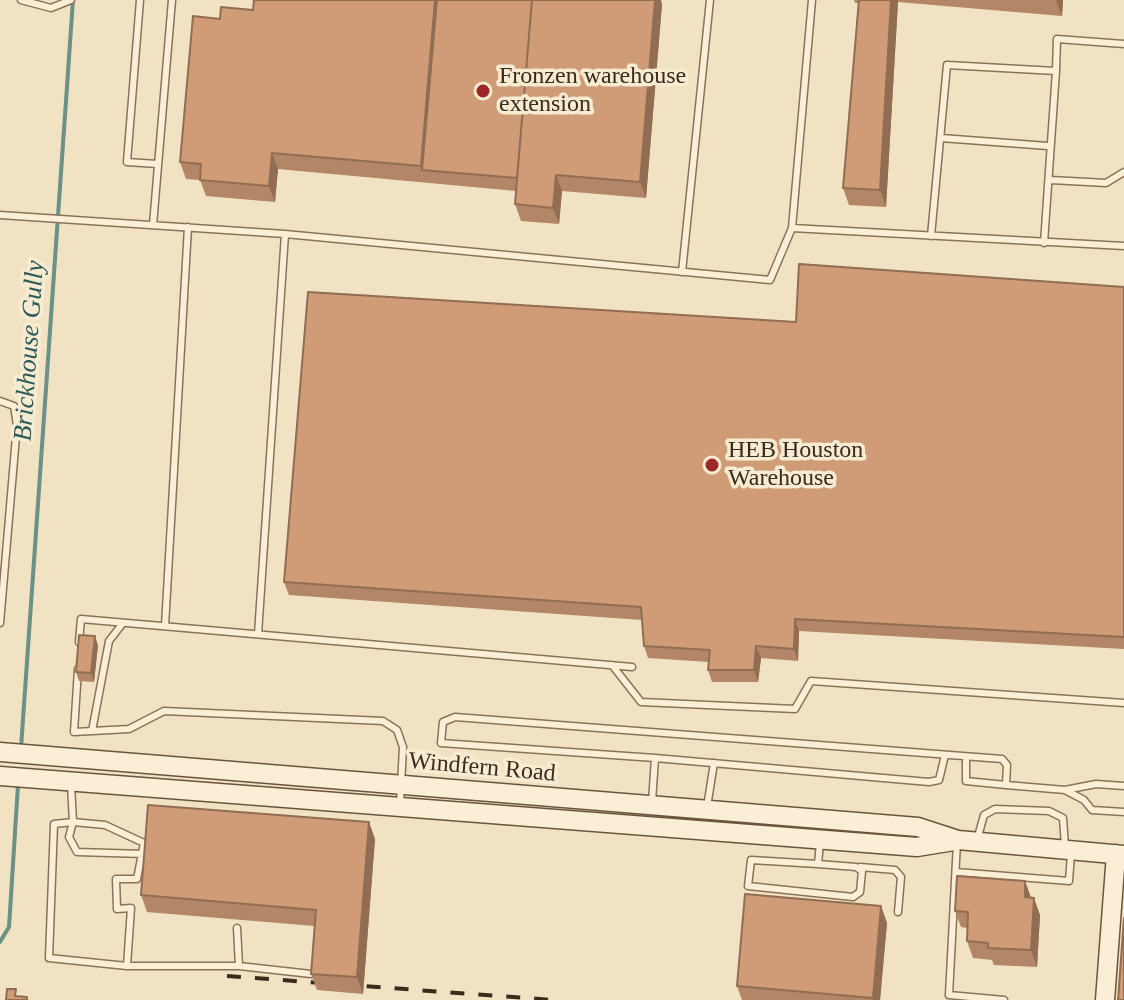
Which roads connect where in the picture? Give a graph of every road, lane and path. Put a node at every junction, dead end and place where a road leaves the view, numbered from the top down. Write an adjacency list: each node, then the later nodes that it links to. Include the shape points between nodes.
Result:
1 (21, 0): 2 (lane, via 37,6 62,6)
2 (71, 0)
3 (140, 0): 11 (lane, via 127,162)
4 (172, 0): 11 (lane)
5 (710, 0): 22 (lane)
6 (812, 0): 17 (lane)
7 (1124, 44): 8 (lane, via 1057,39)
8 (1056, 71): 9 (lane, via 947,65); 10 (lane)
9 (941, 138): 10 (lane); 19 (lane)
10 (1048, 146): 13 (lane)
11 (157, 164): 15 (lane)
12 (1124, 172): 13 (lane, via 1106,183)
13 (1051, 180): 20 (lane)
14 (0, 215): 15 (lane)
15 (153, 225): 16 (lane)
16 (188, 227): 18 (lane); 26 (lane)
17 (792, 228): 19 (lane); 22 (lane, via 770,280)
18 (285, 234): 22 (lane); 27 (lane)
19 (931, 236): 20 (lane)
20 (1044, 243): 21 (lane)
21 (1124, 246)
22 (682, 272)
23 (0, 401): 24 (lane, via 14,406 17,425)
24 (0, 623)
25 (123, 623): 26 (lane); 28 (lane, via 81,619); 33 (lane, via 109,641)
26 (165, 626): 27 (lane)
27 (258, 634): 30 (lane)
28 (79, 646)
29 (78, 660): 33 (lane, via 74,732)
30 (612, 665): 31 (lane); 32 (lane, via 641,702 795,709 811,681)
31 (632, 667)
32 (1124, 703)
33 (92, 731): 41 (lane, via 129,729 164,711 383,721 397,730 403,747)
34 (2, 753): 41 (street, Windfern Road)
35 (945, 755): 36 (lane); 37 (lane, via 455,717 443,722 441,743); 38 (lane, via 939,780)
36 (966, 757): 42 (lane, via 1002,759 1007,765); 42 (lane, via 966,781)
37 (655, 758): 38 (lane); 45 (lane)
38 (714, 763): 47 (lane)
39 (1, 776): 40 (street, Windfern Road)
40 (71, 781): 46 (street, Windfern Road); 49 (lane)
41 (403, 785): 45 (street, Windfern Road); 46 (lane)
42 (1006, 785): 44 (lane)
43 (1124, 786): 44 (lane)
44 (1065, 790): 48 (lane, via 1092,810)
45 (651, 805): 47 (street, Windfern Road)
46 (400, 807): 50 (street, Windfern Road)
47 (707, 810): 50 (lane); 52 (street, Windfern Road, via 918,827)
48 (1124, 812)
49 (73, 822): 55 (lane, via 105,825 144,843); 55 (lane, via 69,837 77,852); 62 (lane, via 54,824 49,958)
50 (704, 830): 51 (street, Windfern Road)
51 (820, 839): 52 (street, Windfern Road, via 917,847); 57 (lane)
52 (958, 840): 53 (street, Windfern Road); 59 (lane)
53 (977, 842): 54 (street, Windfern Road); 54 (lane, via 984,815 995,809 1049,811 1063,818)
54 (1068, 850): 56 (street, Windfern Road); 59 (lane, via 1069,881)
55 (144, 854): 62 (lane, via 137,879 116,879 117,909 131,908)
56 (1120, 854): 66 (street)
57 (818, 864): 58 (lane); 58 (lane, via 751,860 748,886 853,897 860,892 862,871)
58 (856, 867): 60 (lane, via 895,870 901,877)
59 (956, 872): 65 (lane, via 949,995)
60 (898, 912)
61 (237, 928): 63 (lane)
62 (127, 966): 63 (lane)
63 (239, 966): 64 (lane)
64 (311, 974)
65 (1004, 1000)
66 (1105, 1000)

